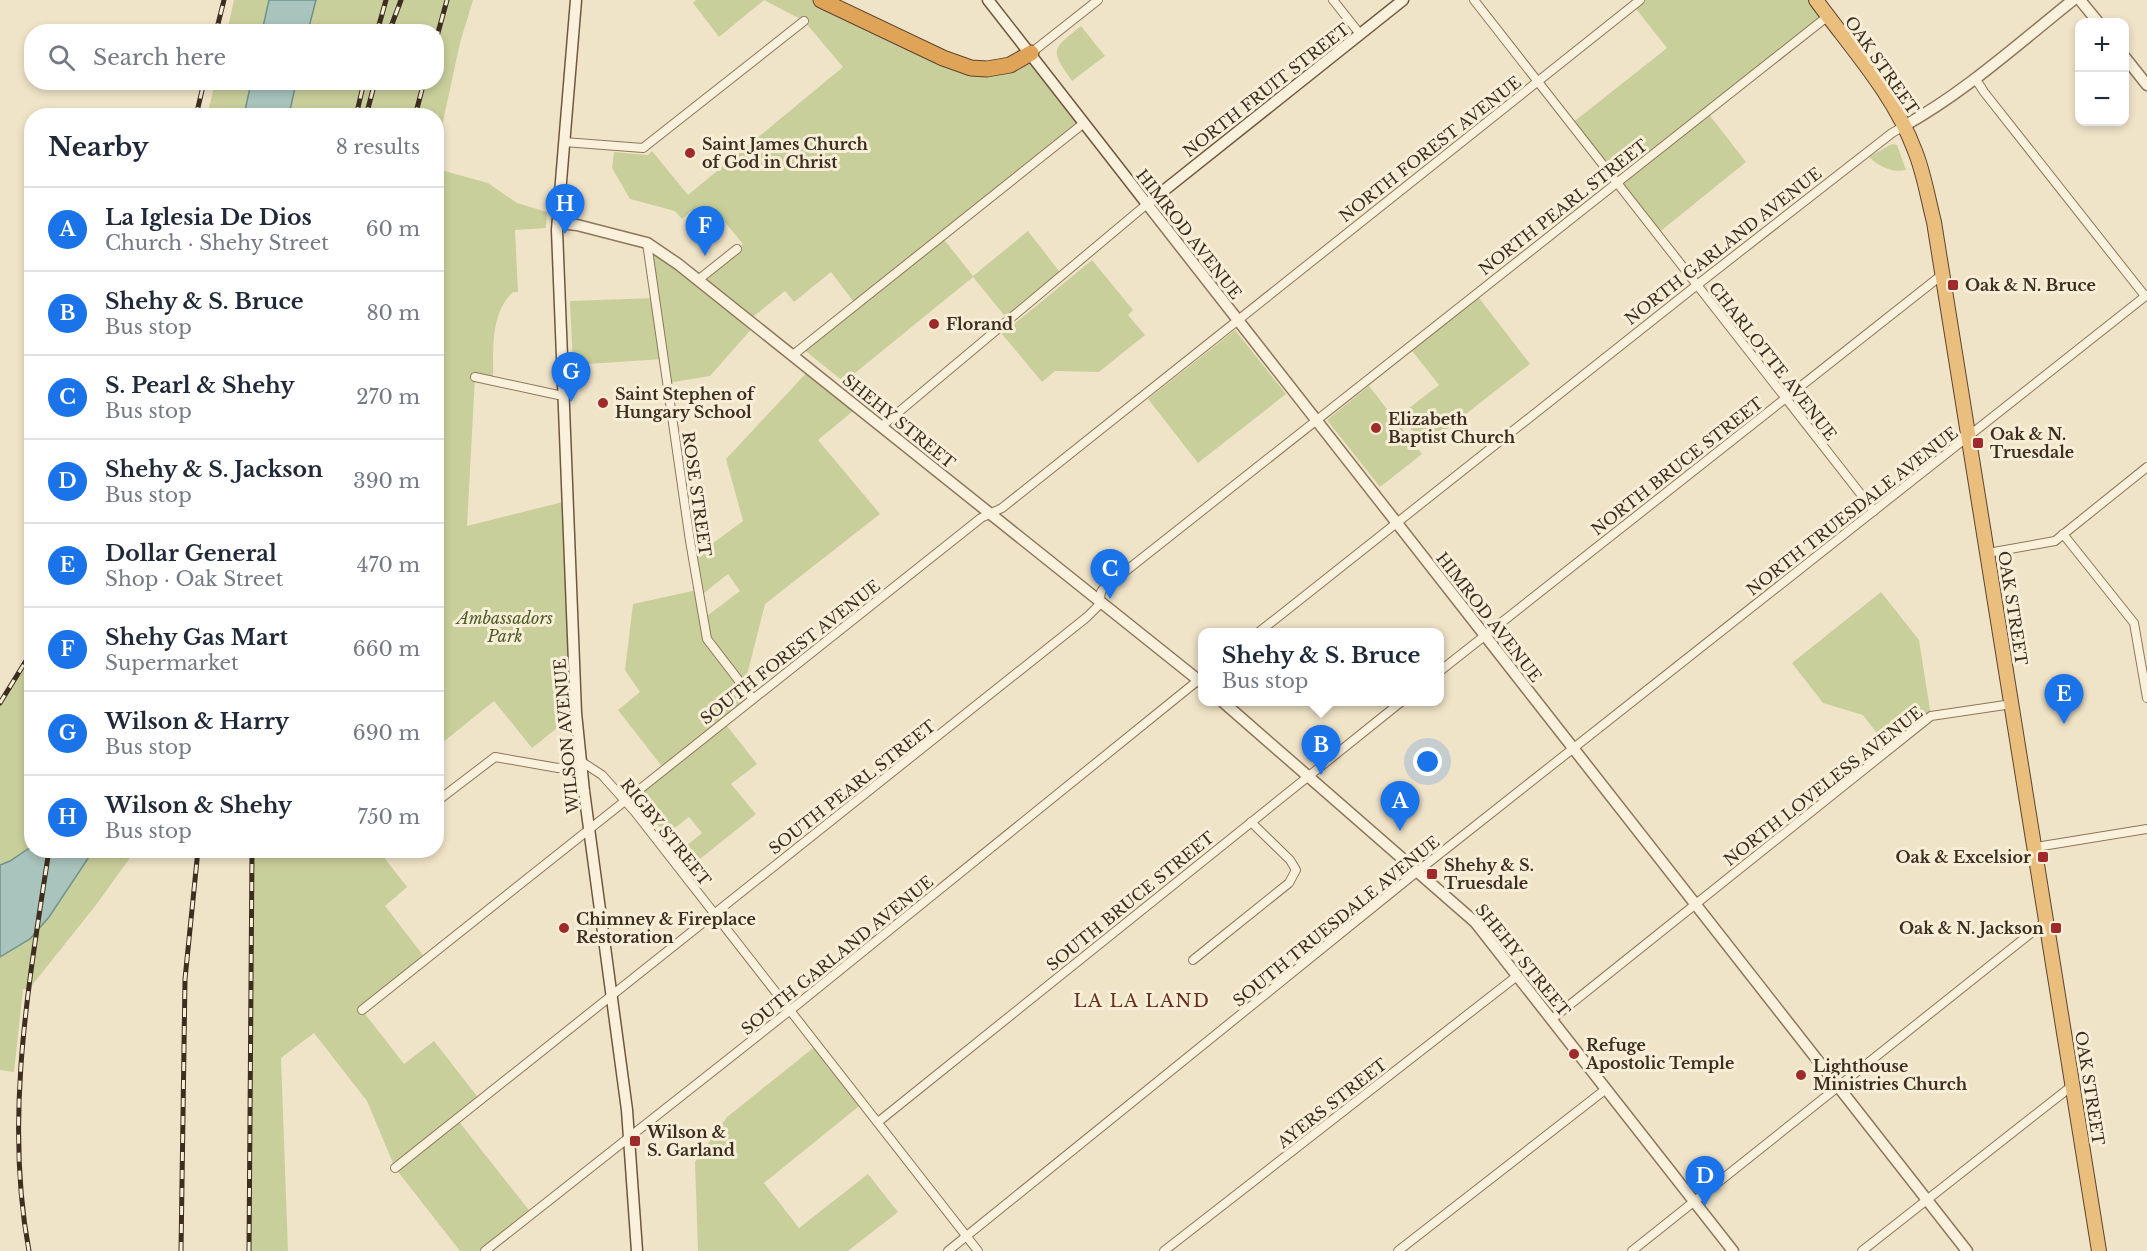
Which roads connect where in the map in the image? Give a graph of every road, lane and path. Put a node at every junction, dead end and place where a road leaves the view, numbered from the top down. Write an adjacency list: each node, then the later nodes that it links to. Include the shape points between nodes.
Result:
1 (576, 0): 23 (street, WILSON AVENUE)
2 (821, 0): 16 (highway, via 971,68 994,69)
3 (988, 0): 16 (street, HIMROD AVENUE)
4 (1098, 0): 16 (street)
5 (1334, 0): 15 (street)
6 (1403, 0): 15 (street, NORTH FRUIT STREET)
7 (1474, 0): 19 (street, CHARLOTTE AVENUE)
8 (1640, 0): 19 (street, NORTH FOREST AVENUE)
9 (1816, 0): 12 (highway, OAK STREET)
10 (2073, 0): 18 (street, NORTH GARLAND AVENUE)
11 (2080, 0): 13 (street)
12 (1828, 16): 22 (highway, OAK STREET); 24 (street, NORTH PEARL STREET)
13 (2095, 18)
14 (804, 21): 23 (street, via 643,148)
15 (1360, 34): 25 (street, NORTH FRUIT STREET)
16 (1031, 53): 21 (street, HIMROD AVENUE)
17 (2129, 62): 20 (street)
18 (1975, 78): 22 (street, NORTH GARLAND AVENUE); 32 (street)
19 (1538, 81): 24 (street, CHARLOTTE AVENUE); 33 (street, NORTH FOREST AVENUE)
20 (2147, 85)
21 (1084, 123): 25 (street, HIMROD AVENUE); 34 (street)
22 (1904, 126): 29 (highway, OAK STREET, via 1916,152); 31 (street, NORTH GARLAND AVENUE)
23 (564, 142): 26 (street, WILSON AVENUE)
24 (1616, 182): 31 (street, CHARLOTTE AVENUE); 38 (street, NORTH PEARL STREET)
25 (1147, 204): 33 (street, HIMROD AVENUE); 39 (street)
26 (558, 223): 27 (street, SHEHY STREET); 36 (street, WILSON AVENUE)
27 (646, 243): 30 (street, SHEHY STREET); 55 (street, ROSE STREET, via 707,639)
28 (737, 249): 30 (street)
29 (1943, 274): 37 (street, NORTH BRUCE STREET); 40 (highway, OAK STREET)
30 (698, 280): 34 (street, SHEHY STREET)
31 (1697, 285): 37 (street, CHARLOTTE AVENUE); 44 (street, NORTH GARLAND AVENUE)
32 (2146, 295): 40 (street, NORTH TRUESDALE AVENUE)
33 (1237, 320): 38 (street, HIMROD AVENUE); 43 (street, SOUTH FOREST AVENUE)
34 (793, 356): 39 (street, SHEHY STREET)
35 (475, 377): 36 (street)
36 (563, 396): 60 (street, WILSON AVENUE, via 576,713)
37 (1785, 398): 42 (street, CHARLOTTE AVENUE); 49 (street, NORTH BRUCE STREET)
38 (1316, 421): 44 (street, HIMROD AVENUE); 47 (street, SOUTH PEARL STREET, via 1103,589)
39 (882, 426): 43 (street, SHEHY STREET)
40 (1968, 436): 42 (street, NORTH TRUESDALE AVENUE); 46 (highway, OAK STREET)
41 (2147, 467): 45 (street)
42 (1874, 511): 59 (street, NORTH TRUESDALE AVENUE)
43 (991, 514): 47 (street, SHEHY STREET); 55 (street, SOUTH FOREST AVENUE)
44 (1397, 523): 48 (street); 49 (street, HIMROD AVENUE)
45 (2063, 534): 46 (street, via 2051,543); 50 (street, via 2134,623)
46 (1988, 553): 56 (highway, OAK STREET)
47 (1100, 600): 52 (street, SHEHY STREET); 70 (street, SOUTH PEARL STREET, via 1097,609)
48 (1264, 628)
49 (1485, 635): 51 (street); 59 (street, HIMROD AVENUE)
50 (2143, 645): 54 (street)
51 (1444, 668)
52 (1198, 678)
53 (1198, 682): 76 (street, SOUTH GARLAND AVENUE)
54 (2147, 698)
55 (753, 699): 63 (street, SOUTH FOREST AVENUE)
56 (2012, 704): 67 (highway, OAK STREET); 69 (street, NORTH LOVELESS AVENUE, via 1931,716)
57 (1228, 706): 61 (street, SHEHY STREET)
58 (1396, 706): 61 (street, SOUTH BRUCE STREET)
59 (1574, 748): 68 (street, SOUTH TRUESDALE AVENUE); 69 (street, HIMROD AVENUE)
60 (582, 762): 62 (street, via 558,768 492,758); 63 (street, RIGBY STREET, via 602,775); 65 (street, WILSON AVENUE)
61 (1308, 775): 64 (street, SOUTH BRUCE STREET); 68 (street, SHEHY STREET)
62 (444, 796)
63 (625, 801): 65 (street, SOUTH FOREST AVENUE); 70 (street, RIGBY STREET)
64 (1251, 822): 72 (street, via 1290,860 1296,870 1294,875); 81 (street, SOUTH BRUCE STREET)
65 (589, 829): 74 (street, WILSON AVENUE); 75 (street, SOUTH FOREST AVENUE)
66 (2147, 829): 67 (street)
67 (2036, 847): 71 (highway, OAK STREET)
68 (1418, 871): 73 (street, SHEHY STREET, via 1475,922); 86 (street, SOUTH TRUESDALE AVENUE)
69 (1696, 904): 77 (street, NORTH LOVELESS AVENUE); 79 (street, HIMROD AVENUE)
70 (714, 914): 74 (street, SOUTH PEARL STREET); 76 (street, RIGBY STREET)
71 (2047, 920): 78 (highway, OAK STREET); 79 (street)
72 (1193, 960)
73 (1517, 976): 77 (street, SHEHY STREET); 91 (street, AYERS STREET)
74 (612, 996): 82 (street, WILSON AVENUE); 83 (street, SOUTH PEARL STREET)
75 (362, 1010)
76 (790, 1010): 81 (street, RIGBY STREET); 82 (street, SOUTH GARLAND AVENUE)
77 (1552, 1019): 80 (street, SHEHY STREET)
78 (2073, 1085): 84 (street); 97 (highway, OAK STREET)
79 (1838, 1086): 84 (street, HIMROD AVENUE); 85 (street)
80 (1606, 1089): 85 (street, SHEHY STREET); 92 (street)
81 (878, 1122): 86 (street, RIGBY STREET)
82 (630, 1137): 87 (street, SOUTH GARLAND AVENUE); 88 (street, WILSON AVENUE)
83 (395, 1168)
84 (1927, 1199): 95 (street); 96 (street, HIMROD AVENUE)
85 (1694, 1202): 93 (street); 94 (street, SHEHY STREET)
86 (967, 1236): 89 (street, SOUTH TRUESDALE AVENUE); 90 (street, RIGBY STREET)
87 (485, 1251)
88 (637, 1251)
89 (948, 1251)
90 (978, 1251)
91 (1164, 1251)
92 (1398, 1251)
93 (1632, 1251)
94 (1733, 1251)
95 (1862, 1251)
96 (1967, 1251)
97 (2099, 1251)

